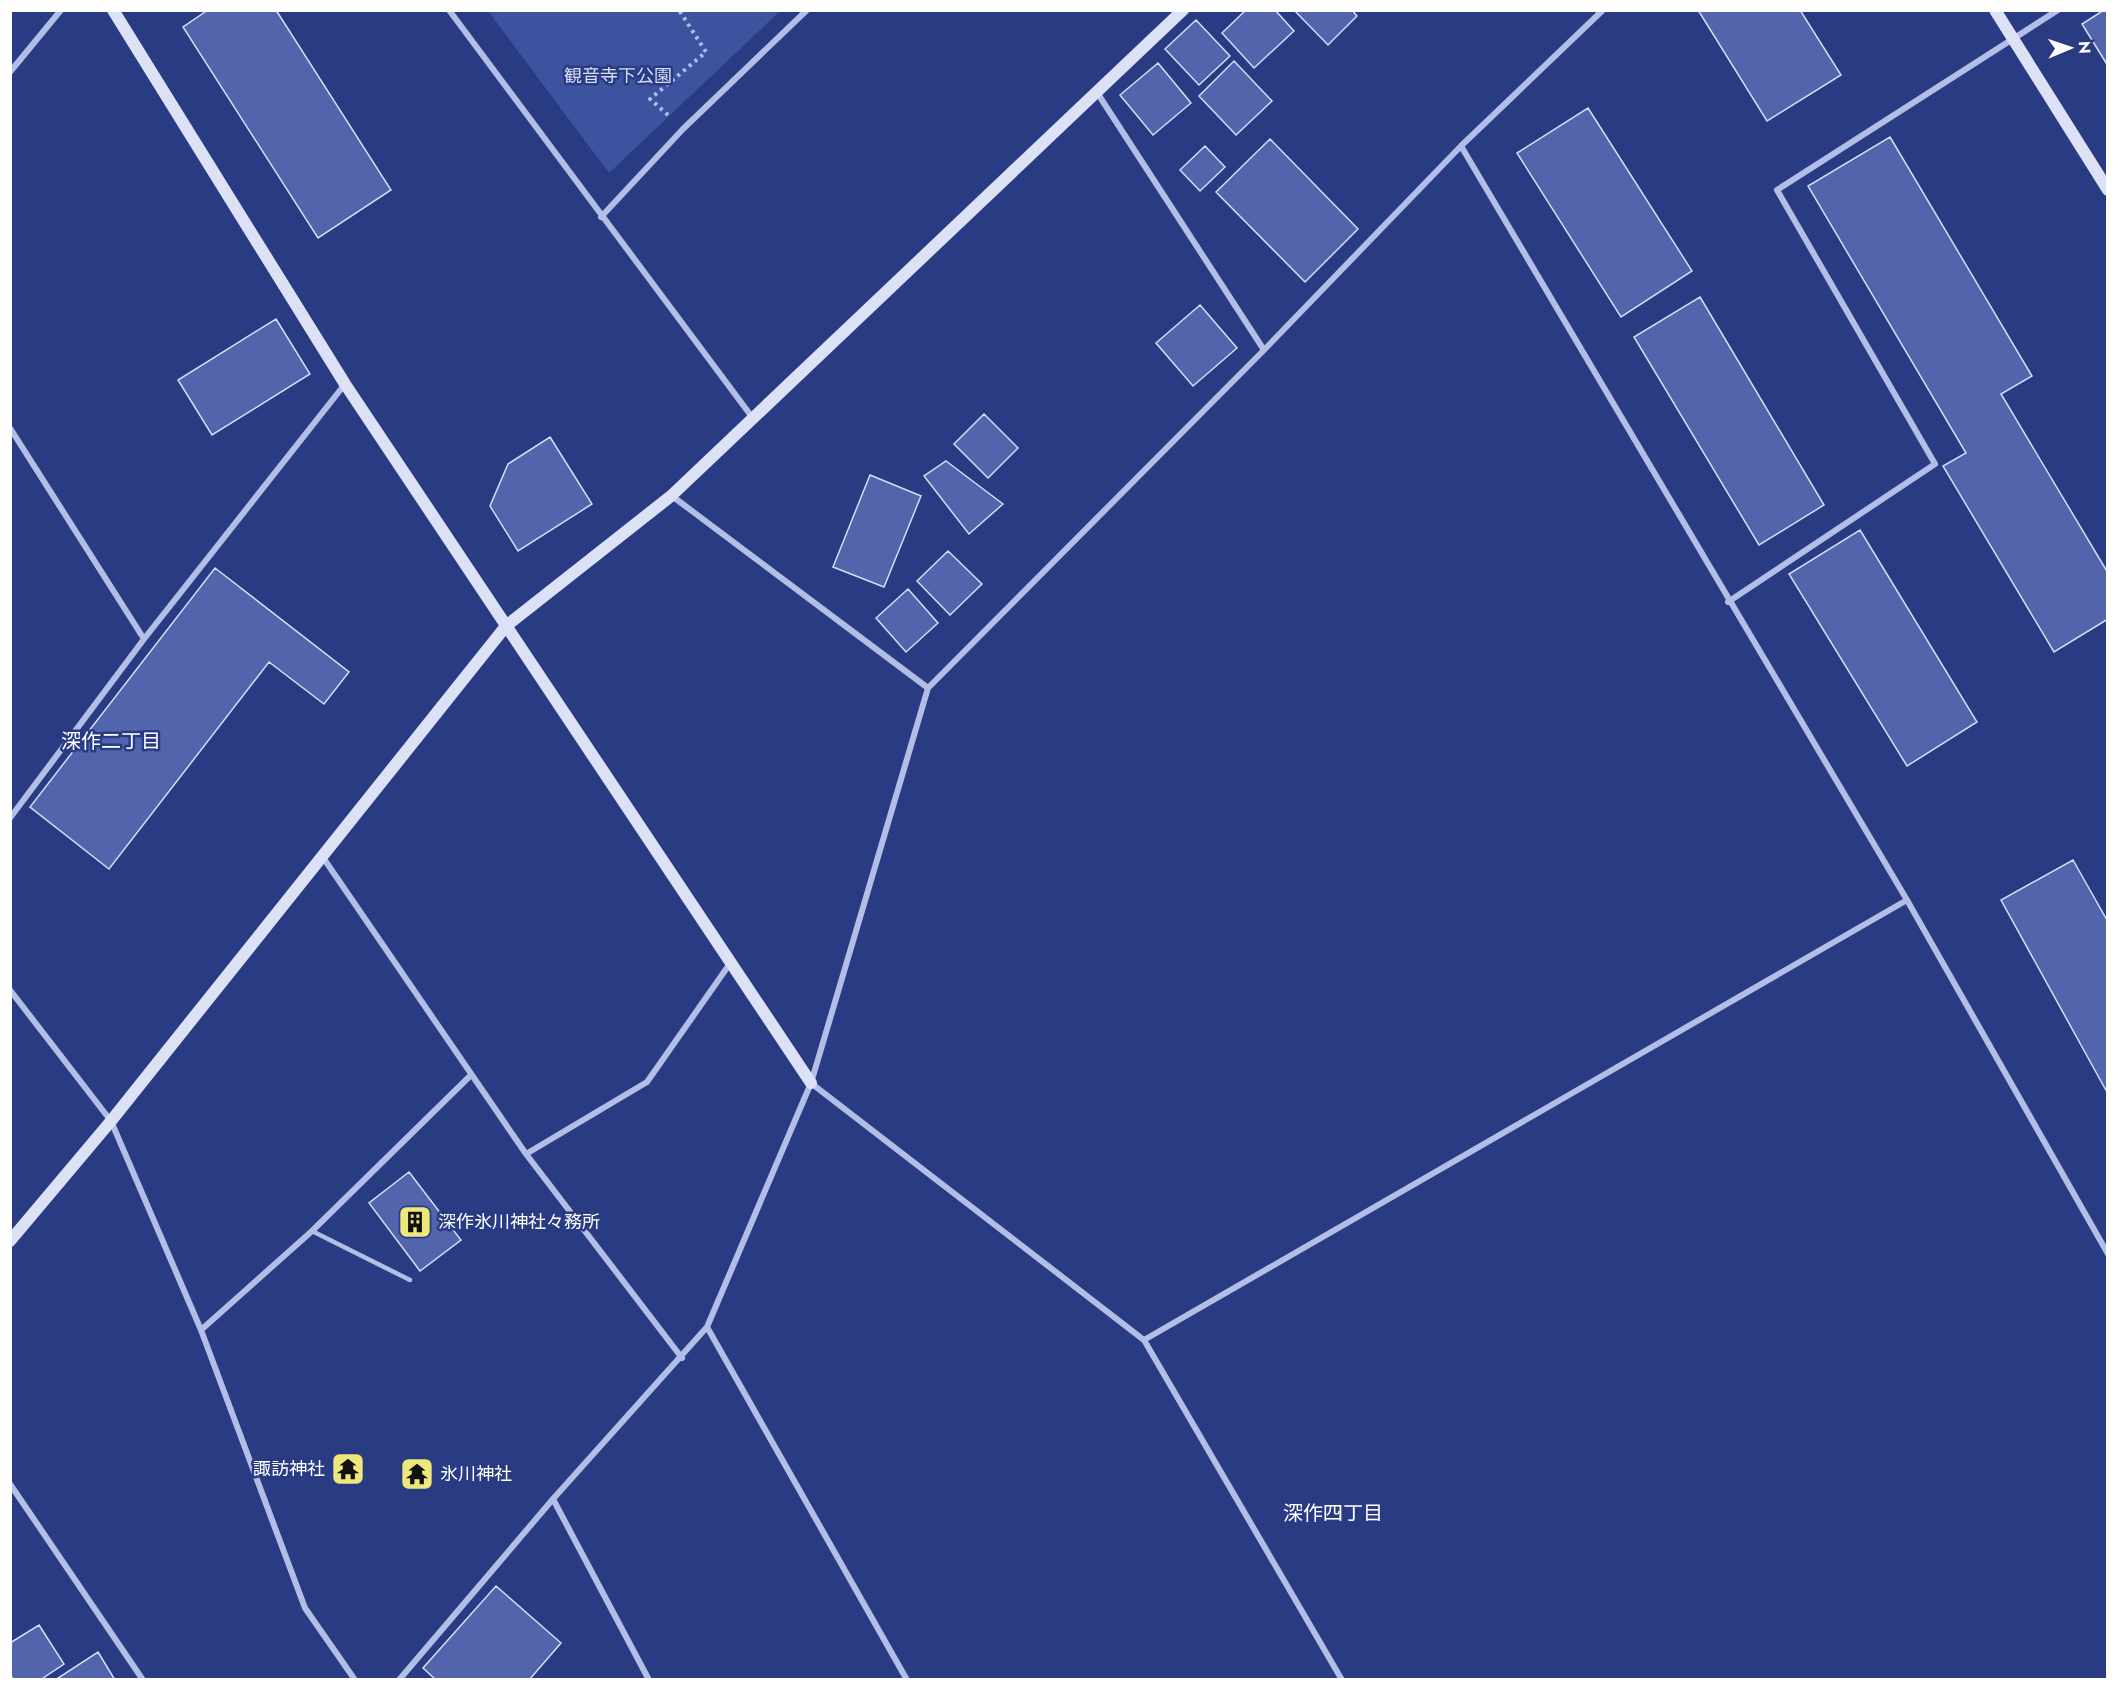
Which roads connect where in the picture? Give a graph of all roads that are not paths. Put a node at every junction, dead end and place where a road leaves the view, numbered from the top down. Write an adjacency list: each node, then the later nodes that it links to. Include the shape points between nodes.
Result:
1 (61, 10): 10 (street)
2 (113, 10): 16 (street)
3 (449, 10): 14 (street)
4 (807, 10): 14 (street, via 683,129)
5 (1183, 10): 11 (street)
6 (1603, 10): 12 (street)
7 (1995, 10): 9 (street)
8 (2058, 10): 9 (street)
9 (2013, 40): 13 (street); 20 (street, via 1777,190 1935,464)
10 (10, 72)
11 (1098, 93): 15 (street); 17 (street)
12 (1461, 146): 15 (street); 20 (street)
13 (2108, 190)
14 (601, 217): 17 (street)
15 (1264, 350): 23 (street)
16 (345, 384): 21 (street); 22 (street)
17 (752, 417): 19 (street)
18 (10, 428): 22 (street)
19 (671, 496): 21 (street); 23 (street)
20 (1728, 602): 26 (street)
21 (506, 626): 25 (street); 27 (street)
22 (144, 639): 24 (street)
23 (928, 688): 30 (street)
24 (10, 818)
25 (322, 856): 29 (street); 31 (street)
26 (1907, 900): 35 (street); 39 (street)
27 (731, 962): 30 (street); 32 (street, via 647,1082)
28 (10, 990): 31 (street)
29 (470, 1076): 32 (street); 33 (street)
30 (811, 1083): 37 (street); 39 (street)
31 (111, 1121): 34 (street); 38 (street)
32 (526, 1154): 40 (street)
33 (312, 1231): 36 (lane); 38 (street)
34 (10, 1241)
35 (2108, 1254)
36 (410, 1280)
37 (707, 1327): 40 (street); 47 (street)
38 (201, 1330): 44 (street, via 305,1608)
39 (1144, 1340): 48 (street)
40 (682, 1358): 42 (street)
41 (10, 1484): 43 (street)
42 (553, 1499): 45 (street); 46 (street)
43 (143, 1680)
44 (355, 1680)
45 (399, 1680)
46 (648, 1680)
47 (907, 1680)
48 (1342, 1680)

